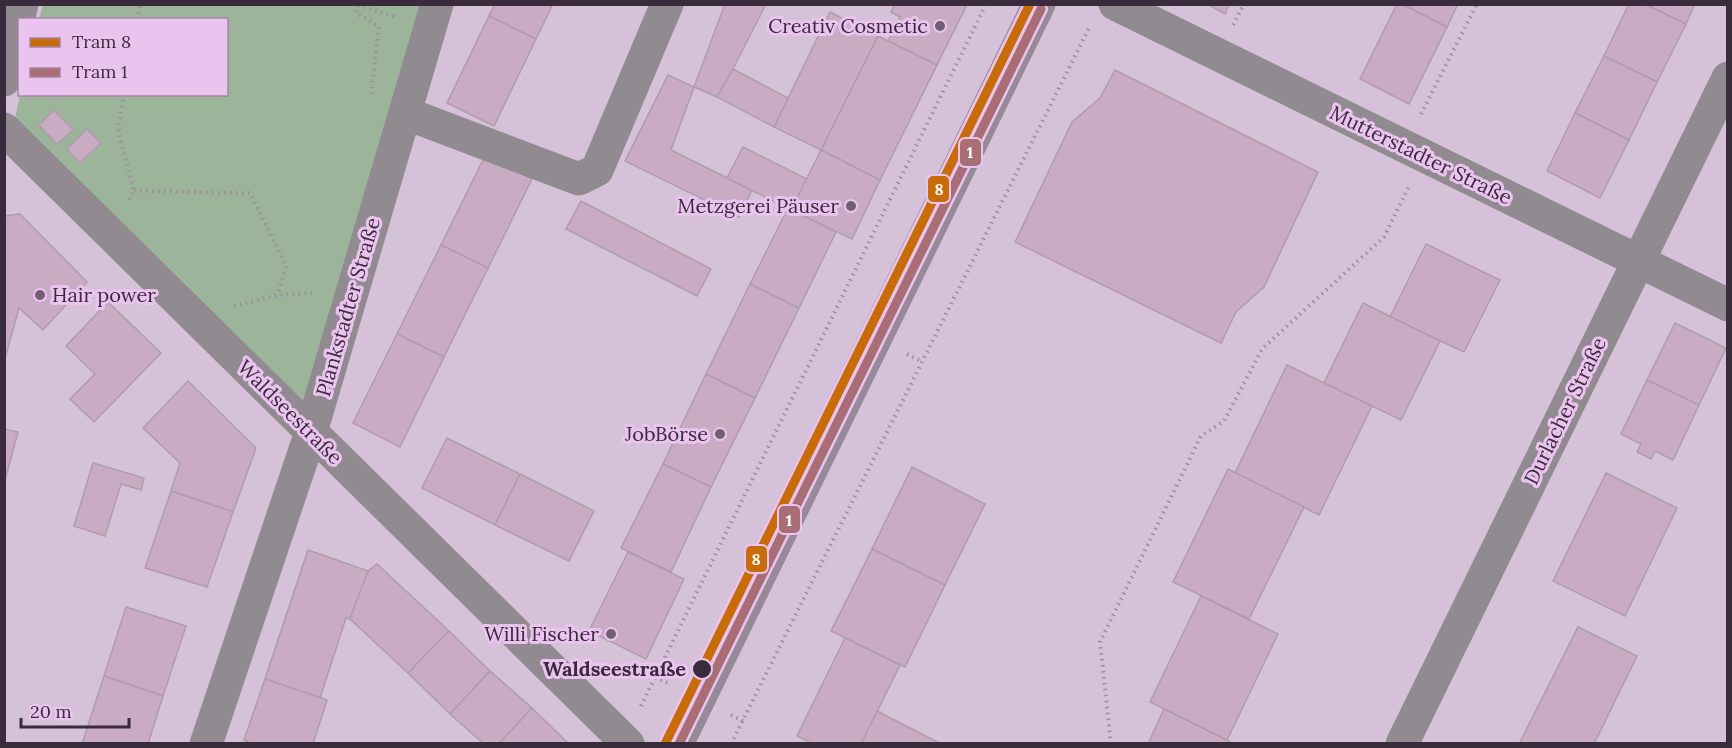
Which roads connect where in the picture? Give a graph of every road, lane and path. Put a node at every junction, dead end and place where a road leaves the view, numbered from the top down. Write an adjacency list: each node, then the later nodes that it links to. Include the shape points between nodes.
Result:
1 (437, 4): 15 (street, Plankstadter Straße)
2 (667, 4): 15 (street, via 597,170 579,179)
3 (986, 4): 26 (path)
4 (1039, 4): 28 (main road)
5 (1114, 4): 17 (street, Mutterstadter Straße)
6 (1477, 4): 17 (path)
7 (358, 5): 8 (path); 14 (path, via 356,13 379,26)
8 (366, 8)
9 (18, 21): 12 (street)
10 (1090, 26): 29 (path)
11 (1728, 78): 20 (street, Durlacher Straße)
12 (4, 80)
13 (124, 96): 18 (path, via 118,129)
14 (370, 98)
15 (405, 112): 21 (street, Plankstadter Straße)
16 (4, 129): 24 (street, Waldseestraße)
17 (1414, 152): 20 (street, Mutterstadter Straße); 30 (path, via 1384,237 1262,349 1224,421 1201,436 1100,642)
18 (134, 191): 19 (path); 22 (path, via 250,193 286,266)
19 (128, 201)
20 (1638, 261): 23 (street, Mutterstadter Straße); 31 (street, Durlacher Straße)
21 (352, 291): 22 (path); 25 (street, Plankstadter Straße)
22 (278, 296): 24 (path)
23 (1728, 305)
24 (193, 315): 25 (street, Waldseestraße)
25 (311, 432): 26 (street, Waldseestraße); 27 (street, Plankstadter Straße)
26 (626, 742)
27 (206, 744)
28 (676, 744)
29 (730, 744)
30 (1111, 744)
31 (1402, 744)

